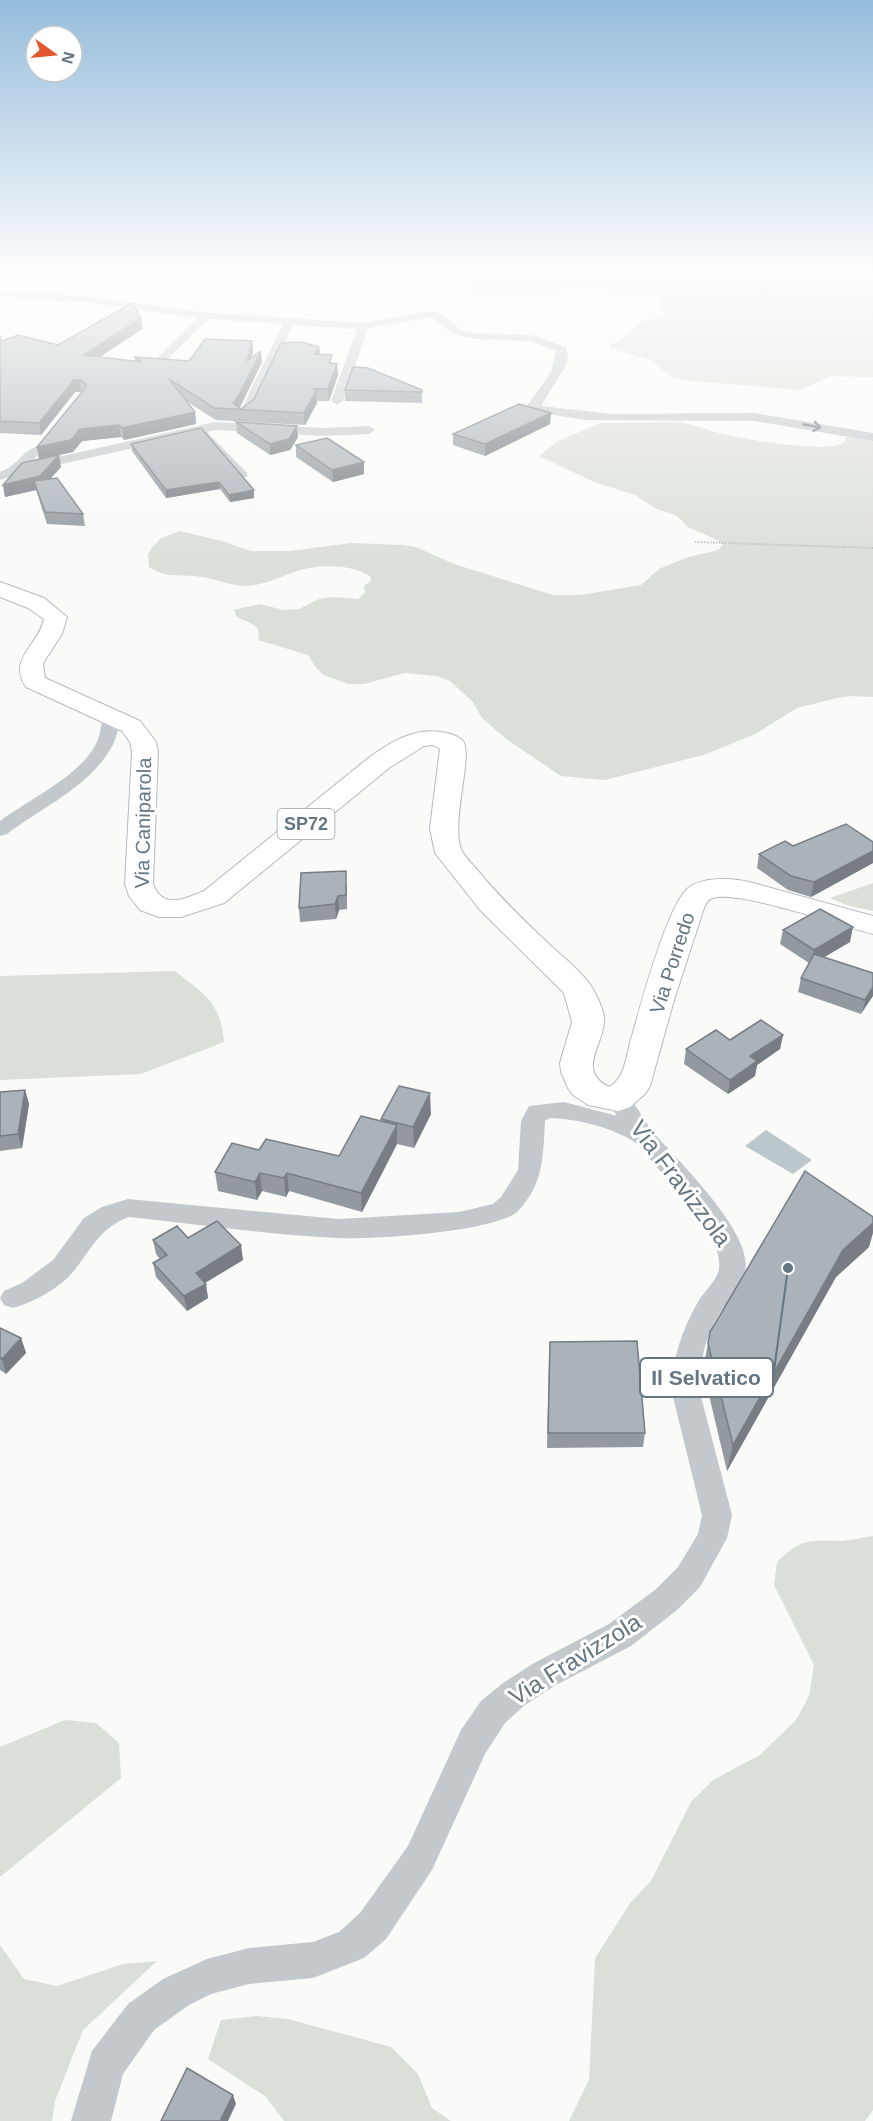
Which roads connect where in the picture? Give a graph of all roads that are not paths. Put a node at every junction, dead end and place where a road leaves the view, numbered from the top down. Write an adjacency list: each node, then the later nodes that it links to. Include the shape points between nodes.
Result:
1 (266, 368): 5 (street)
2 (348, 368): 4 (street)
3 (561, 368): 8 (street, one-way to 8, via 539,395 533,406 537,409 580,417 762,418)
4 (337, 401)
5 (242, 414)
6 (205, 427): 7 (street); 10 (street); 11 (lane, via 205,433)
7 (369, 430)
8 (873, 437)
9 (45, 440): 10 (street)
10 (17, 470): 12 (street)
11 (244, 475)
12 (0, 476)
13 (0, 589): 14 (main road, Via Caniparola / SP72, via 36,603 56,617 56,625 30,665 35,682)
14 (112, 717): 15 (street, via 104,746 95,758); 17 (main road, Via Caniparola / SP72, via 131,726 143,742 139,884 142,897 163,909 192,906 214,897 407,744 423,737 436,737 453,745 445,829 448,852 504,917 579,993 588,1020 578,1055 580,1082 596,1095)
15 (0, 830)
16 (873, 925): 17 (main road, Via Porredo, via 739,888 708,889 698,894 689,908 658,1000 637,1077)
17 (618, 1099): 18 (street, Via Fravizzola)
18 (643, 1136): 19 (street, via 573,1112 537,1112 530,1170 523,1186 500,1212 459,1221 339,1229 128,1208 93,1225 62,1267); 20 (street, Via Fravizzola, via 707,1212 734,1252 732,1272 708,1309 687,1355 685,1389 717,1515 705,1554 666,1600 620,1635 544,1674 493,1712 472,1742 420,1858 373,1926 351,1944 313,1960 249,1966 207,1977 176,1992 141,2017 106,2065)
19 (13, 1298)
20 (91, 2121)

